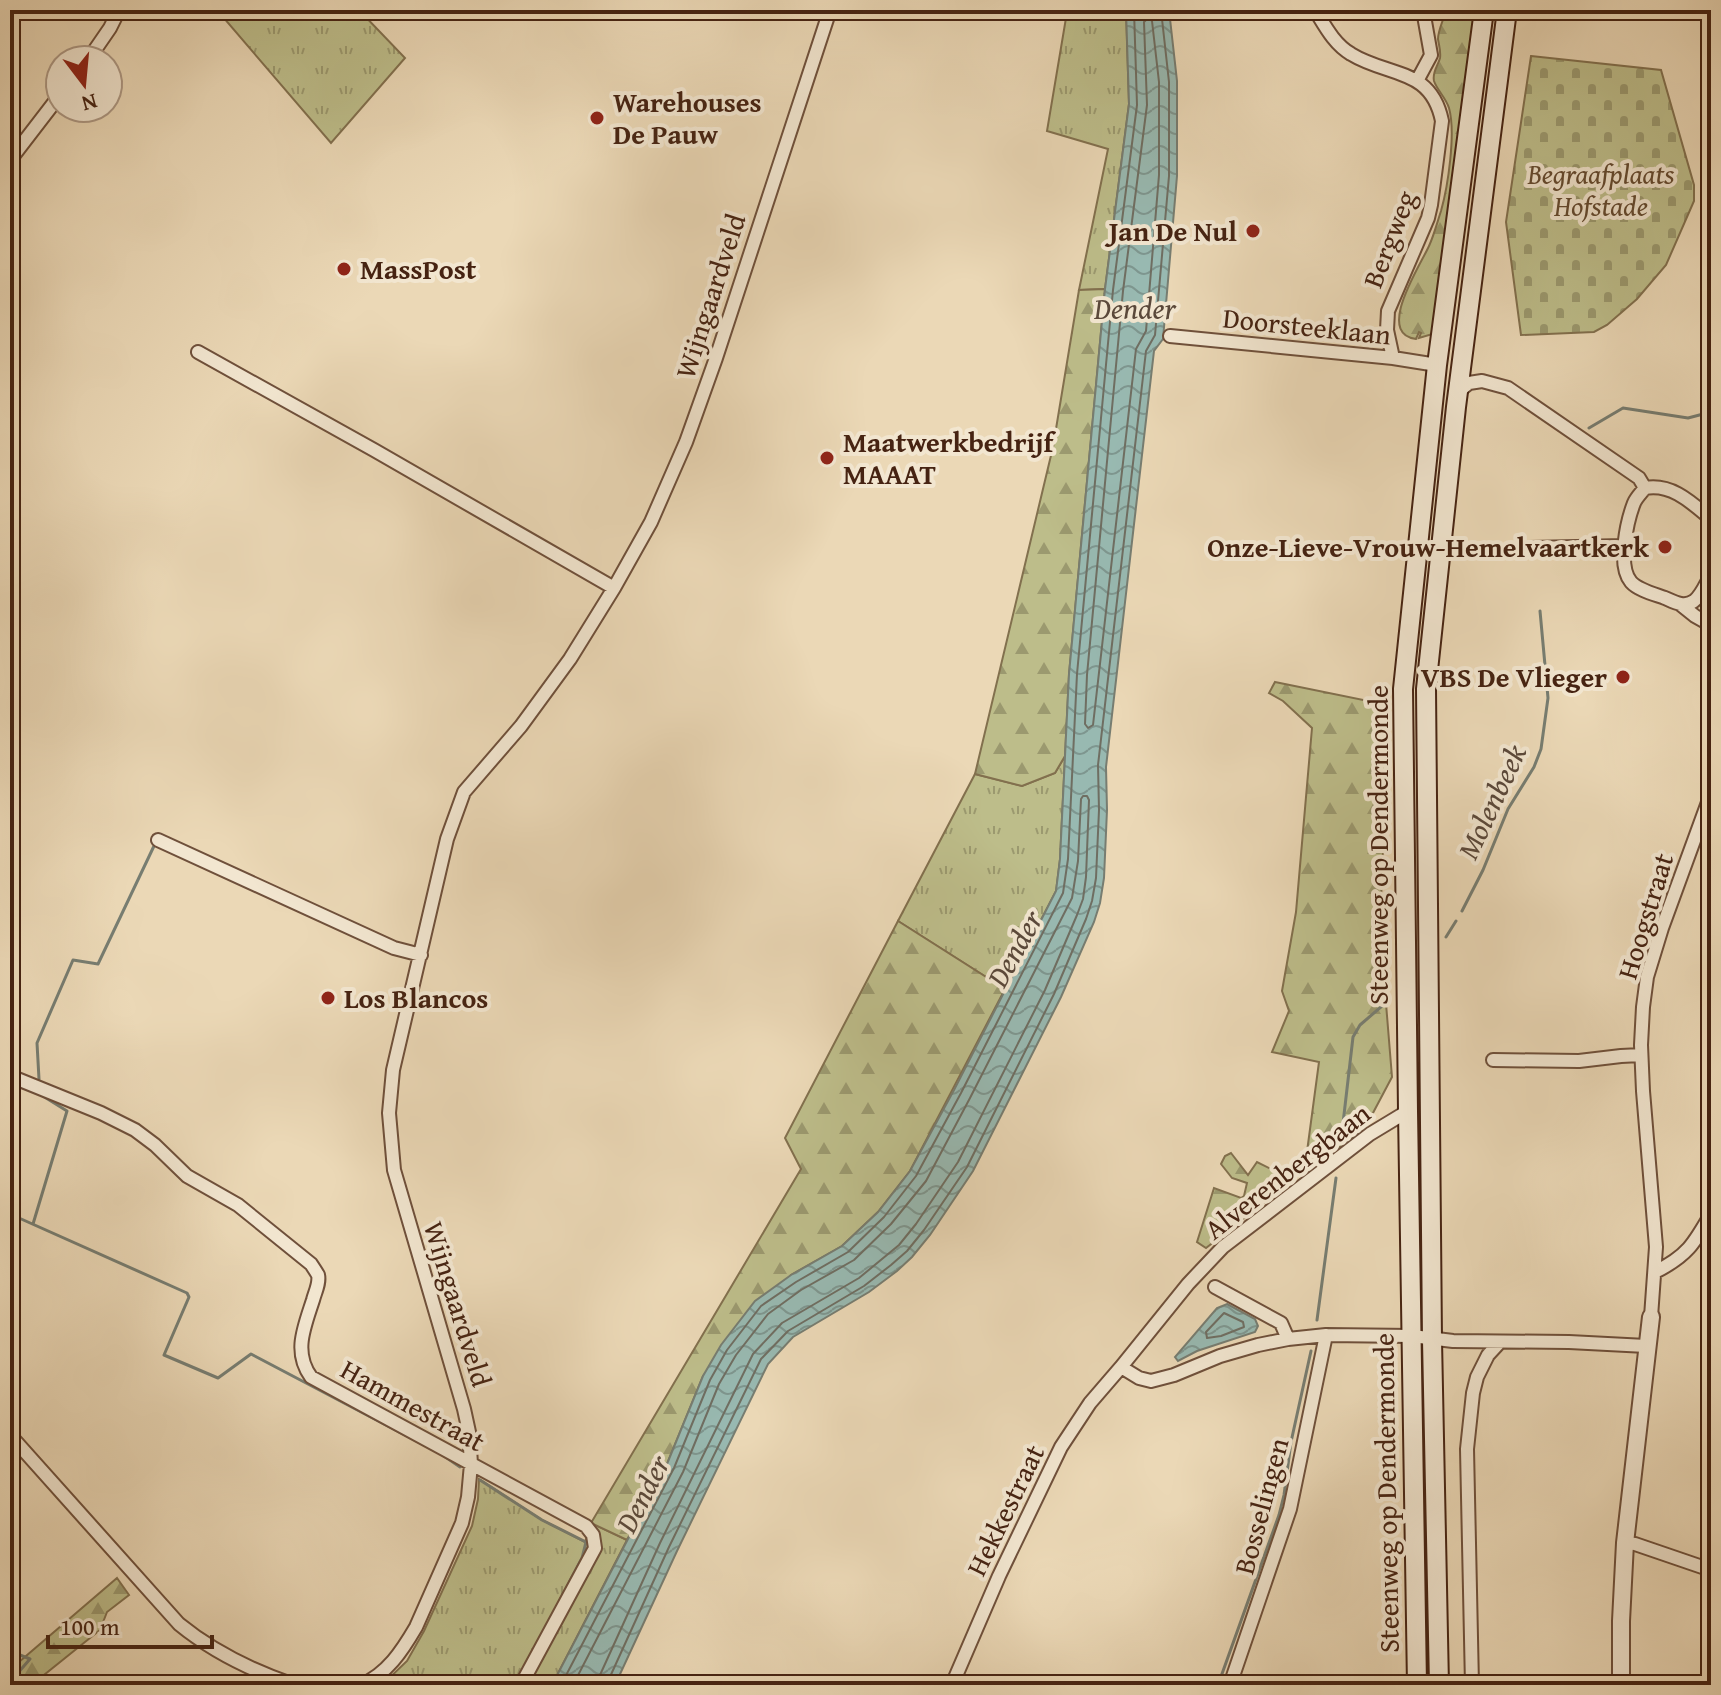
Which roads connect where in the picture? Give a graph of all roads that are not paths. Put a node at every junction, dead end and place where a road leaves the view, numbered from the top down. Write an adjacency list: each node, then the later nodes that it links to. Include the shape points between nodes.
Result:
1 (119, 10): 9 (street)
2 (830, 10): 24 (street, Wijngaardveld, via 686,442)
3 (1315, 10): 10 (street, via 1350,54)
4 (1423, 10): 10 (street, via 1431,55)
5 (1484, 10): 17 (main road, Steenweg op Dendermonde)
6 (1507, 10): 14 (main road, Steenweg op Dendermonde)
7 (1699, 10): 8 (street)
8 (1711, 16)
9 (99, 44)
10 (1417, 81): 16 (street, Bergweg, via 1436,100 1442,121 1428,218 1388,311)
11 (44, 116): 12 (street)
12 (10, 160)
13 (1170, 336): 16 (street, Doorsteeklaan)
14 (1465, 340): 17 (main road, via 1454,363); 18 (main road, Steenweg op Dendermonde)
15 (198, 352): 24 (street)
16 (1393, 358): 17 (street, Doorsteeklaan)
17 (1437, 365): 18 (main road); 33 (main road, Steenweg op Dendermonde, via 1403,689)
18 (1457, 399): 19 (street, via 1469,383 1508,388); 42 (main road, Steenweg op Dendermonde, via 1426,689)
19 (1642, 483): 20 (street, via 1673,491); 21 (street)
20 (1711, 519)
21 (1624, 546): 22 (street); 25 (street, via 1633,585)
22 (1529, 548)
23 (1711, 575): 25 (street, via 1694,600)
24 (614, 588): 29 (street, Wijngaardveld, via 521,726 464,792 447,839)
25 (1680, 604): 26 (street)
26 (1711, 625)
27 (1711, 794): 30 (street, Hoogstraat, via 1647,977)
28 (158, 840): 29 (street, via 394,948)
29 (421, 955): 47 (street, Wijngaardveld, via 393,1070 390,1141 400,1194 464,1409)
30 (1641, 1055): 31 (street); 36 (street, Hoogstraat)
31 (1493, 1060)
32 (10, 1076): 47 (street, Hammestraat, via 135,1130 187,1176 238,1205 311,1264 318,1283 300,1351 311,1377)
33 (1408, 1111): 35 (street, Alverenbergbaan, via 1247,1228); 40 (main road, Steenweg op Dendermonde)
34 (1711, 1214): 36 (street, via 1694,1244)
35 (1198, 1272): 45 (street, Hekkestraat)
36 (1655, 1272): 38 (street, Hoogstraat)
37 (1215, 1287): 41 (street, via 1281,1323)
38 (1651, 1317): 44 (street)
39 (1326, 1335): 40 (street); 41 (street); 54 (street, Bosselingen, via 1290,1509)
40 (1412, 1336): 42 (street); 55 (main road, Steenweg op Dendermonde)
41 (1288, 1339): 45 (street, via 1151,1381)
42 (1432, 1340): 43 (street); 56 (main road, Steenweg op Dendermonde)
43 (1500, 1342): 44 (street); 57 (street, via 1477,1377 1467,1449)
44 (1646, 1346): 48 (street)
45 (1121, 1367): 53 (street, Hekkestraat, via 1061,1447)
46 (10, 1435): 50 (street, via 196,1639)
47 (471, 1464): 51 (street, Wijngaardveld, via 462,1523 416,1627 399,1655); 52 (street, Hammestraat, via 586,1526 593,1535 595,1548)
48 (1625, 1543): 49 (street); 58 (street)
49 (1711, 1570)
50 (294, 1685)
51 (361, 1685)
52 (521, 1685)
53 (952, 1685)
54 (1230, 1685)
55 (1417, 1685)
56 (1439, 1685)
57 (1472, 1685)
58 (1621, 1685)

